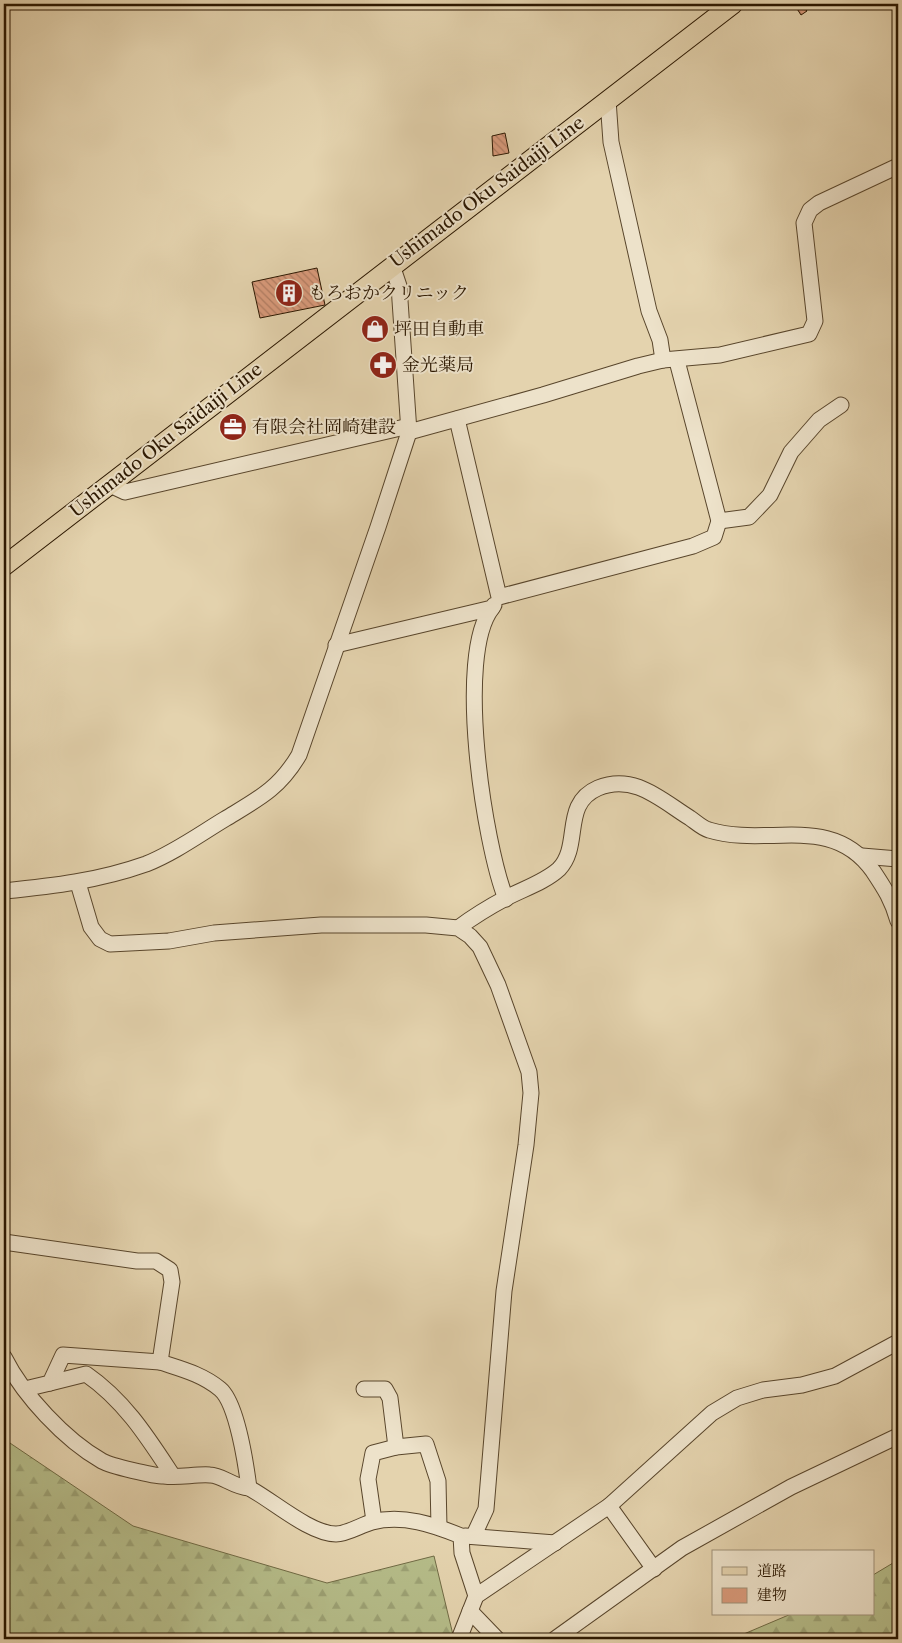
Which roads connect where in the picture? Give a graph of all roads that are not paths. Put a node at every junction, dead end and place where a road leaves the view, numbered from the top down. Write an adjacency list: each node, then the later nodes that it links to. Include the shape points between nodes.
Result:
1 (733, 4): 2 (main road, Ushimado Oku Saidaiji Line)
2 (608, 100): 4 (main road, Ushimado Oku Saidaiji Line); 5 (street, via 611,142 649,311)
3 (898, 166): 5 (street, via 810,210 804,223 815,321 809,334 720,355)
4 (392, 265): 8 (street, via 399,286); 9 (main road, Ushimado Oku Saidaiji Line)
5 (670, 361): 7 (street); 10 (street)
6 (841, 405): 10 (street, via 819,420 791,452 770,495 748,517)
7 (457, 419): 8 (street); 12 (street)
8 (409, 429): 9 (street, via 125,492); 13 (street)
9 (108, 484): 11 (main road, Ushimado Oku Saidaiji Line)
10 (719, 521): 12 (street, via 714,537 693,546)
11 (4, 566)
12 (496, 603): 13 (street); 18 (street, via 481,631 475,712 479,773 490,850)
13 (336, 646): 16 (street, via 299,755 287,774 264,795 177,849 147,863)
14 (862, 856): 15 (street); 18 (street, via 835,840 817,836 742,836 706,829 643,788 612,782 595,789 582,800 576,810 571,842 559,868); 19 (street, via 892,898)
15 (898, 859)
16 (78, 883): 17 (street); 20 (street, via 91,927 100,939 110,944 321,925)
17 (4, 891)
18 (506, 899): 20 (street)
19 (898, 921)
20 (458, 928): 35 (street, via 480,947 498,985 529,1072 531,1093 504,1291 486,1509)
21 (4, 1242): 23 (street, via 156,1261 170,1270 172,1282)
22 (898, 1342): 32 (street, via 835,1376 737,1398 712,1413)
23 (160, 1362): 25 (street, via 63,1355); 31 (street, via 204,1378 222,1390 244,1451)
24 (6, 1366): 26 (street)
25 (50, 1383): 26 (street); 30 (street, via 86,1374 105,1387 142,1428)
26 (25, 1389): 30 (street, via 64,1434 103,1462)
27 (364, 1389): 29 (street, via 385,1389 390,1398)
28 (898, 1436): 37 (street, via 791,1486 682,1548)
29 (396, 1447): 33 (street, via 373,1453 368,1479); 34 (street, via 426,1444 438,1481)
30 (173, 1476): 31 (street, via 212,1475 237,1487)
31 (249, 1488): 33 (street, via 311,1527 336,1534)
32 (609, 1506): 36 (street); 37 (street)
33 (374, 1521): 34 (street, via 405,1520)
34 (439, 1527): 35 (street)
35 (468, 1536): 36 (street); 38 (street, via 462,1553)
36 (555, 1543): 38 (street)
37 (654, 1569): 42 (street)
38 (476, 1596): 39 (street)
39 (470, 1611): 40 (street); 41 (street)
40 (459, 1639)
41 (497, 1639)
42 (555, 1639)

